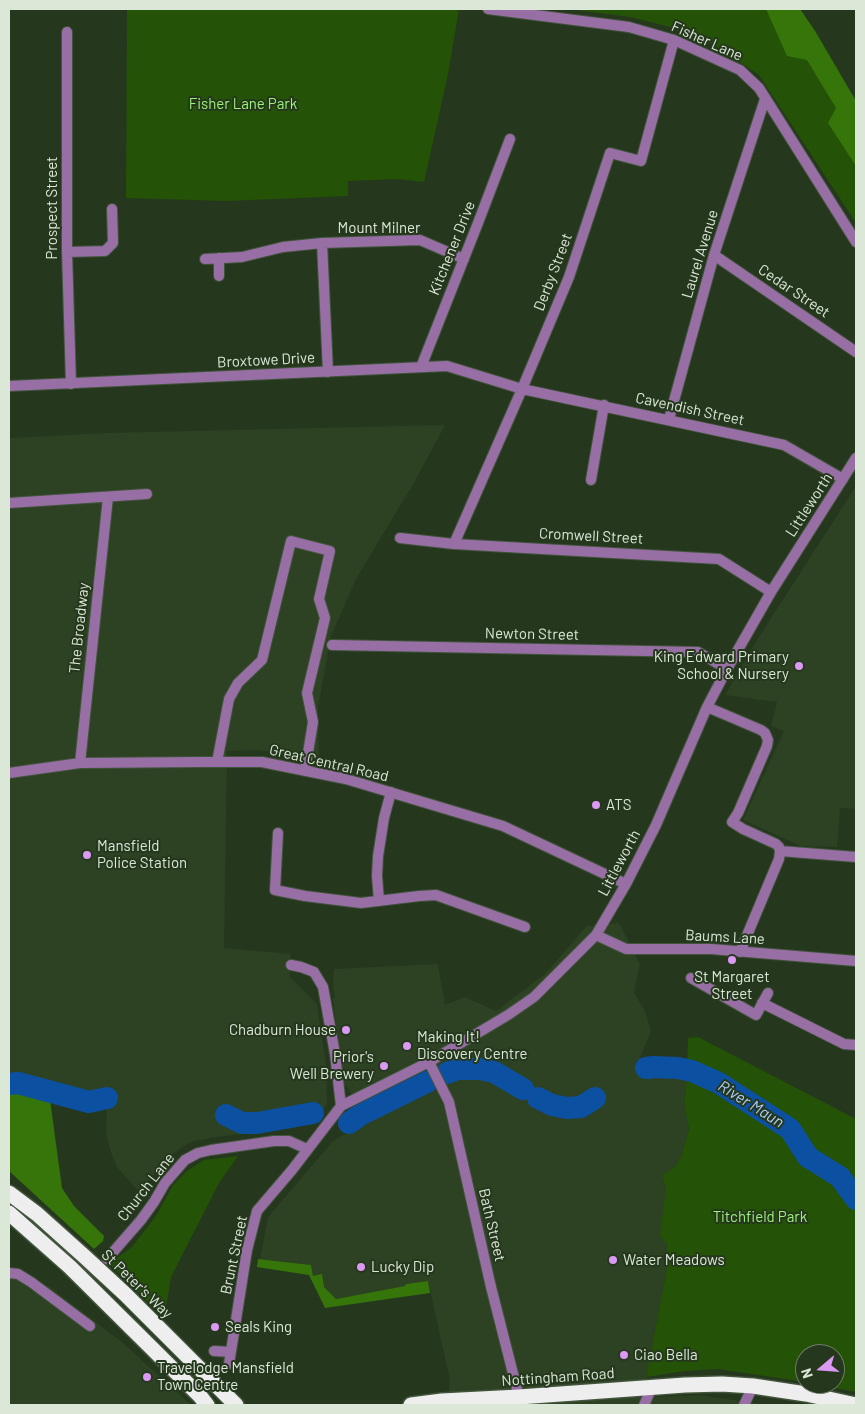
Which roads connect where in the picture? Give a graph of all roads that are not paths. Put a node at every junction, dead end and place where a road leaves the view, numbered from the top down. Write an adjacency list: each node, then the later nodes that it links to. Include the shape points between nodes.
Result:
1 (488, 9): 3 (street, Fisher Lane, via 629,28)
2 (67, 32): 9 (street, Prospect Street)
3 (674, 40): 4 (street, Fisher Lane, via 740,70 759,88); 20 (street, Derby Street, via 641,161 610,153 569,276)
4 (765, 99): 7 (street, Fisher Lane); 10 (street, Laurel Avenue)
5 (510, 139): 13 (street, Kitchener Drive)
6 (112, 209): 9 (street, via 112,243 105,251)
7 (856, 242)
8 (322, 243): 11 (street, Mount Milner); 13 (street, Mount Milner, via 420,240); 17 (street)
9 (66, 252): 18 (street, Prospect Street)
10 (714, 255): 15 (street, Cedar Street); 22 (street, Laurel Avenue)
11 (218, 258): 12 (street, Mount Milner); 14 (street)
12 (205, 259)
13 (464, 259): 16 (street, Kitchener Drive)
14 (219, 276)
15 (856, 352)
16 (421, 367): 17 (street, Broxtowe Drive); 20 (street, Broxtowe Drive, via 447,366)
17 (328, 372): 18 (street, Broxtowe Drive)
18 (71, 384): 19 (street, Broxtowe Drive)
19 (9, 386)
20 (522, 389): 21 (street, Cavendish Street); 30 (street, Derby Street)
21 (604, 406): 22 (street, Cavendish Street); 24 (street)
22 (669, 419): 25 (street, Cavendish Street, via 784,444)
23 (856, 458): 25 (street, Littleworth)
24 (591, 480)
25 (843, 480): 31 (street, Littleworth)
26 (147, 494): 27 (street)
27 (108, 497): 28 (street); 36 (street, The Broadway)
28 (9, 503)
29 (400, 538): 30 (street, Cromwell Street)
30 (454, 544): 31 (street, Cromwell Street, via 719,559)
31 (771, 592): 33 (street, Littleworth)
32 (332, 645): 33 (street, Newton Street, via 698,652)
33 (727, 669): 34 (street, Littleworth)
34 (707, 708): 41 (street, via 765,733 767,746 732,822 776,844); 43 (street, Littleworth, via 656,826)
35 (217, 762): 36 (street, Great Central Road); 37 (street, Great Central Road, via 262,762); 37 (street, via 229,699 238,683 262,660 291,541 330,550 319,599 325,618 307,693 313,722)
36 (80, 763): 38 (street, Great Central Road)
37 (305, 771): 39 (street, Great Central Road)
38 (9, 773)
39 (391, 792): 43 (street, Great Central Road, via 503,826); 44 (street, via 378,856)
40 (278, 833): 44 (street, via 275,890 332,900)
41 (780, 851): 42 (street); 47 (street)
42 (856, 857)
43 (626, 884): 46 (street, Littleworth)
44 (379, 901): 45 (street, via 436,895)
45 (525, 927)
46 (596, 935): 47 (street, Baums Lane, via 626,949); 54 (street, Littleworth, via 534,998)
47 (740, 952): 48 (street, Baums Lane)
48 (856, 961)
49 (291, 966): 55 (street, via 314,972 323,987)
50 (691, 978): 52 (street, via 756,1014)
51 (768, 993): 52 (street)
52 (762, 1003): 53 (street, via 844,1044)
53 (856, 1045)
54 (429, 1062): 55 (street, Littleworth); 67 (street, Bath Street, via 449,1102)
55 (341, 1106): 56 (street, Littleworth)
56 (307, 1150): 59 (street, Church Lane, via 289,1141 274,1141 212,1150 185,1160 165,1183 141,1220); 63 (street, Brunt Street, via 258,1211 247,1250)
57 (9, 1193): 69 (highway, St Peter's Way, via 37,1214 111,1282)
58 (9, 1213): 68 (highway, via 70,1267)
59 (107, 1259)
60 (9, 1273): 61 (street, via 31,1282)
61 (90, 1326)
62 (214, 1350): 63 (street)
63 (231, 1352): 64 (street, Brunt Street)
64 (229, 1364)
65 (753, 1386): 66 (highway, Nottingham Road); 72 (street); 73 (highway, Nottingham Road)
66 (652, 1387): 67 (highway, Nottingham Road); 71 (street)
67 (513, 1400): 70 (highway, Nottingham Road)
68 (207, 1405)
69 (236, 1405)
70 (411, 1405)
71 (644, 1405)
72 (744, 1405)
73 (854, 1405)

